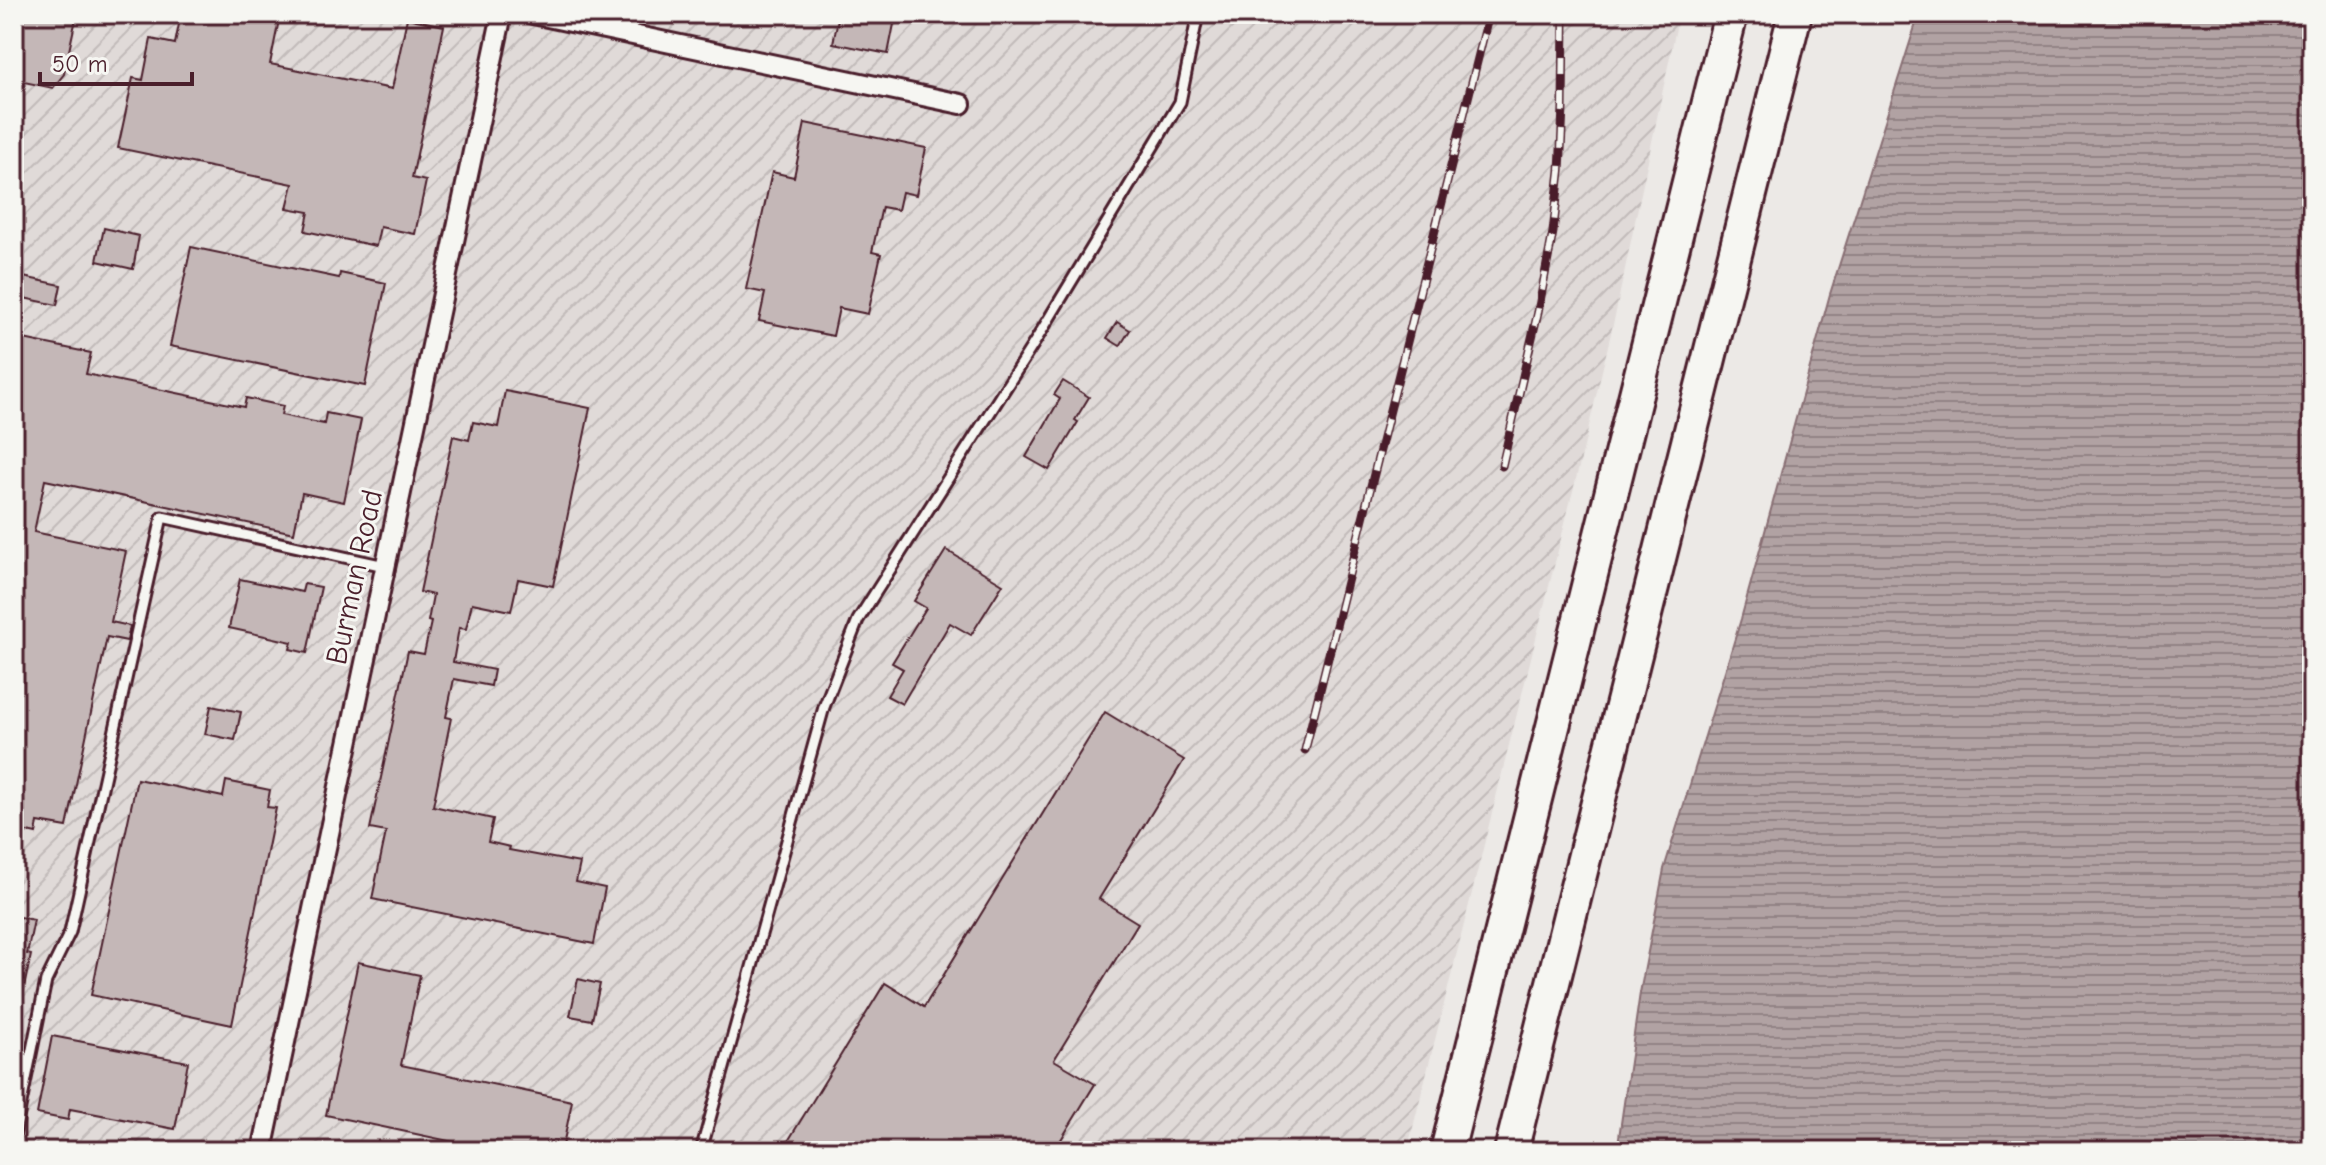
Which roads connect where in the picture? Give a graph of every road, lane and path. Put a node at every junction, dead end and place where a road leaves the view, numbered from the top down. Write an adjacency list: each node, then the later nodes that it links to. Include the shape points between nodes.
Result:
1 (502, 14): 7 (street, Burman Road)
2 (533, 14): 6 (street)
3 (1198, 14): 10 (lane, via 1180,102 858,620 824,707)
4 (1731, 14): 11 (highway)
5 (1795, 14): 12 (highway)
6 (961, 104)
7 (385, 566): 8 (lane, via 162,517 70,932 46,981); 9 (street, Burman Road)
8 (14, 1138)
9 (262, 1151)
10 (701, 1151)
11 (1447, 1151)
12 (1511, 1151)

